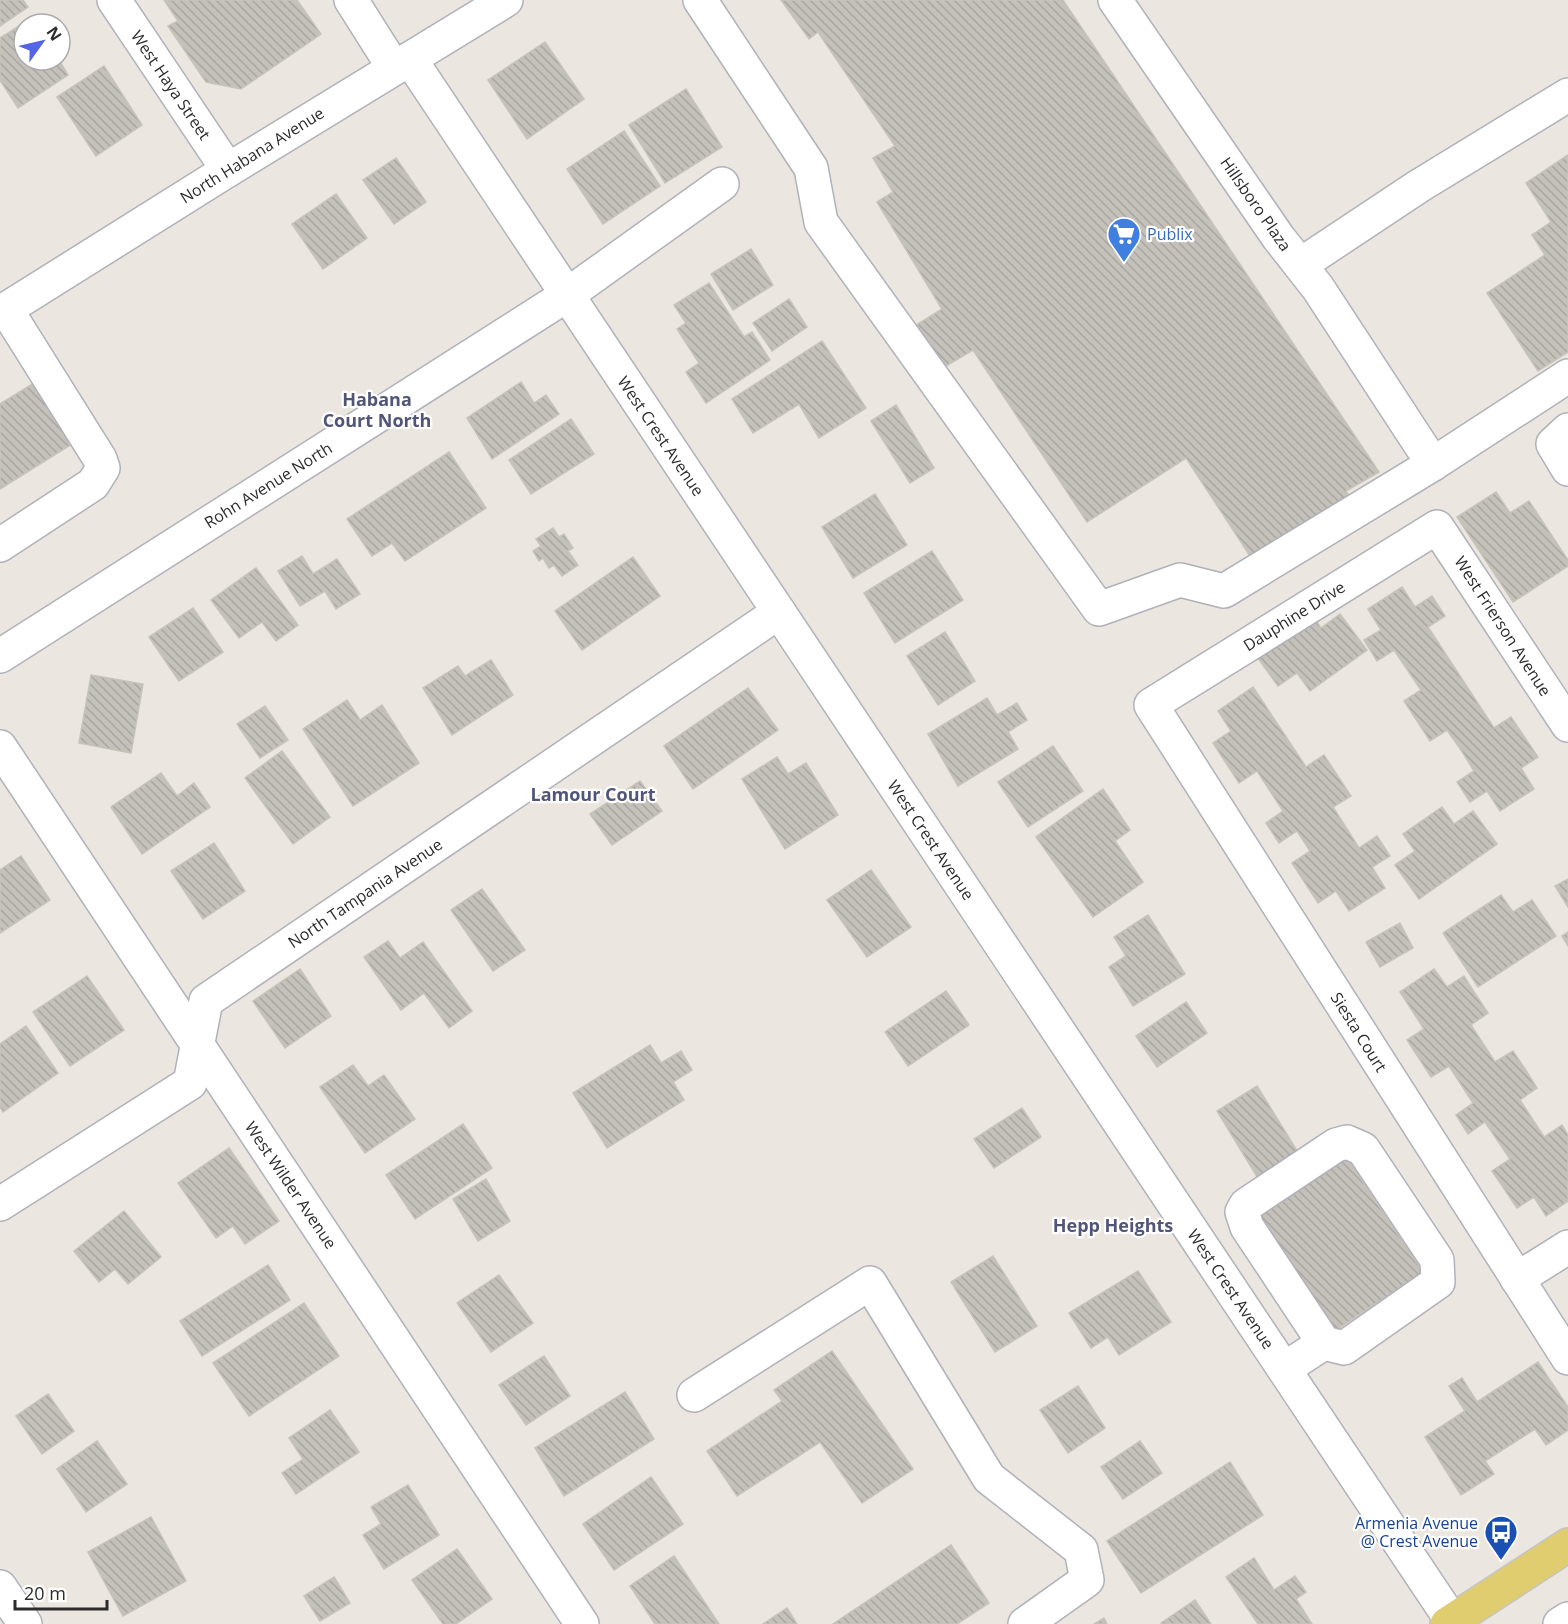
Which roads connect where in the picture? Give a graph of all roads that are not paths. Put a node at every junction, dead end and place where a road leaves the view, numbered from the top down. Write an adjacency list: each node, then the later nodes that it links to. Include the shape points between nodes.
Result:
1 (114, 0): 8 (street, West Haya Street)
2 (351, 0): 6 (street, West Crest Avenue)
3 (700, 0): 15 (street, via 811,168 820,222 1099,609 1180,580 1224,591)
4 (1114, 0): 10 (street, Hillsboro Plaza)
5 (498, 2): 6 (street, North Habana Avenue)
6 (402, 64): 8 (street, North Habana Avenue); 11 (street, West Crest Avenue)
7 (1568, 95): 10 (street, Hillsboro Plaza)
8 (228, 170): 12 (street, North Habana Avenue)
9 (722, 184): 11 (street, Rohn Avenue North)
10 (1300, 265): 15 (street)
11 (567, 295): 19 (street, West Crest Avenue); 20 (street, Rohn Avenue North)
12 (3, 311): 18 (street, via 100,459 102,468 93,484)
13 (1568, 376): 15 (street)
14 (1568, 430): 16 (street, via 1553,444)
15 (1433, 464)
16 (1568, 469)
17 (1437, 527): 21 (street, Dauphine Drive); 22 (street, West Frierson Avenue)
18 (0, 545)
19 (779, 612): 24 (street, North Tampania Avenue, via 206,1001); 30 (street, West Crest Avenue)
20 (0, 656)
21 (1151, 705): 27 (street, Siesta Court)
22 (1568, 725)
23 (5, 764): 24 (street, West Wilder Avenue)
24 (197, 1044): 25 (street, North Tampania Avenue, via 190,1083); 37 (street, West Wilder Avenue)
25 (0, 1204)
26 (1568, 1246): 27 (street)
27 (1517, 1279): 29 (street, Siesta Court)
28 (1324, 1344): 28 (street, via 1344,1347 1438,1282 1437,1260 1363,1149 1347,1142 1336,1145 1246,1205 1242,1212 1247,1227); 30 (street)
29 (1568, 1358)
30 (1284, 1369): 35 (street, West Crest Avenue)
31 (694, 1395): 38 (street, via 870,1283 989,1478 1081,1550 1087,1580)
32 (1568, 1545): 35 (main road)
33 (0, 1587): 36 (street)
34 (1568, 1619): 39 (street)
35 (1451, 1623)
36 (25, 1624)
37 (582, 1624)
38 (1025, 1624)
39 (1560, 1624)

